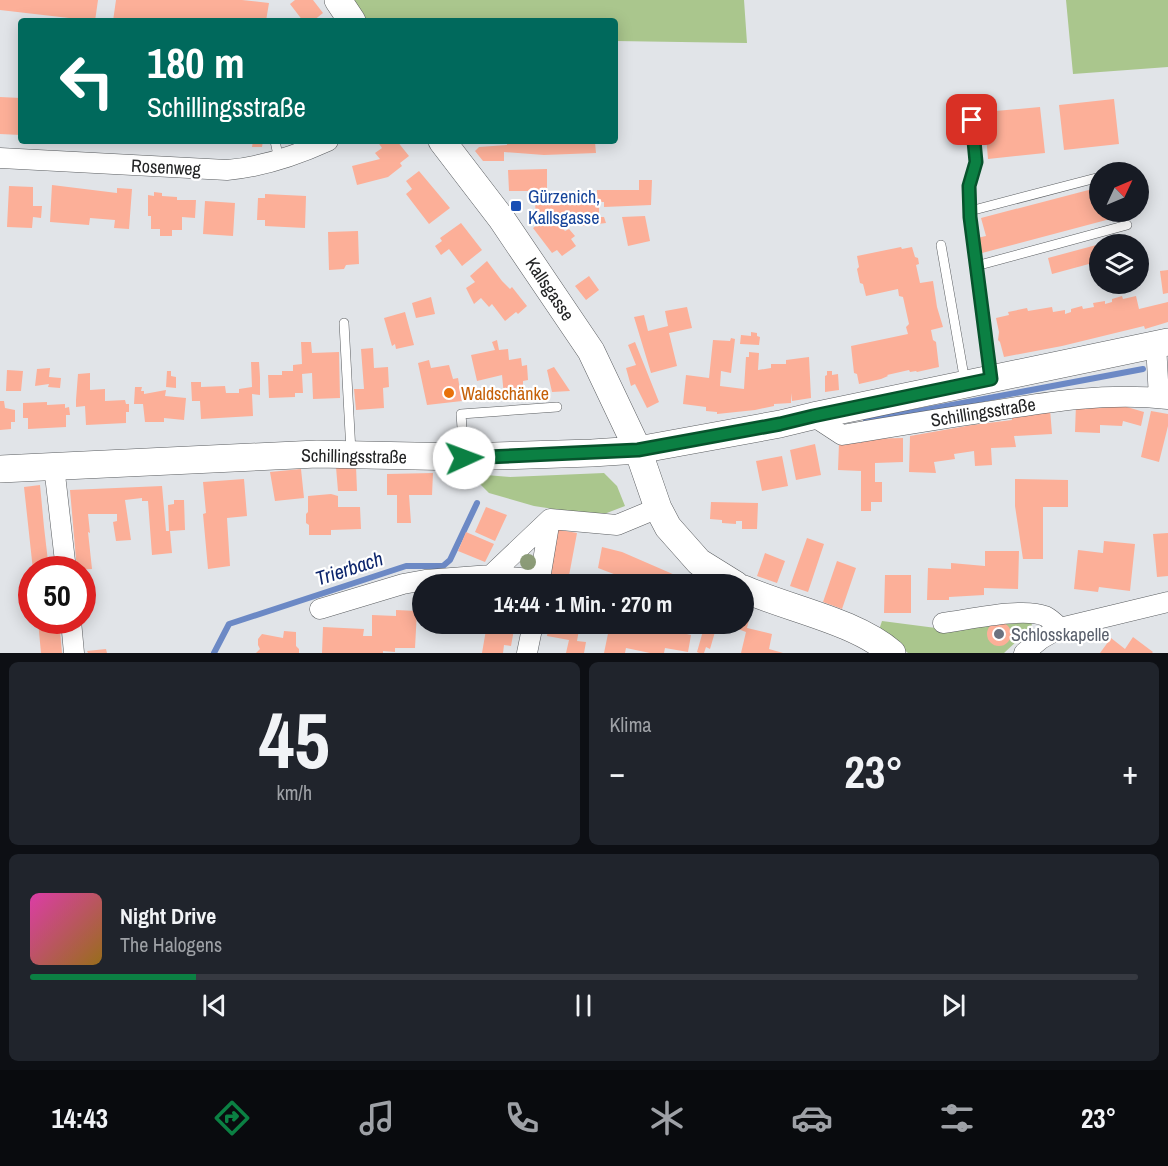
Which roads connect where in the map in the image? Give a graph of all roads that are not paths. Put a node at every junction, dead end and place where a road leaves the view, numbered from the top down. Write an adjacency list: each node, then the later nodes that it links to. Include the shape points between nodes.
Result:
1 (338, 0): 2 (main road)
2 (350, 18)
3 (972, 120): 9 (lane, Schillingsstraße, via 976,162 969,186)
4 (313, 144): 6 (street, Rosenweg)
5 (444, 144): 20 (main road, Kallsgasse, via 501,218 591,351)
6 (277, 151): 7 (street, Rosenweg, via 251,168 227,170)
7 (0, 159)
8 (1089, 180): 9 (lane)
9 (970, 211): 12 (lane, Schillingsstraße)
10 (1127, 225): 12 (lane)
11 (941, 245): 16 (lane, Schillingsstraße)
12 (976, 266): 15 (lane, Schillingsstraße)
13 (344, 323): 21 (lane)
14 (1162, 343): 15 (main road, Schillingsstraße); 17 (street, Schillingsstraße)
15 (991, 379): 16 (main road, Schillingsstraße)
16 (965, 385): 19 (main road, Schillingsstraße)
17 (1164, 399): 19 (street, Schillingsstraße, via 1095,396 842,435)
18 (557, 407): 22 (lane, via 460,414)
19 (813, 416): 20 (main road, Schillingsstraße)
20 (638, 450): 22 (main road, Schillingsstraße); 25 (main road, Kallsgasse)
21 (351, 454): 22 (main road, Schillingsstraße); 23 (main road, Schillingsstraße)
22 (464, 458)
23 (54, 466): 24 (main road, Schillingsstraße); 27 (street)
24 (0, 469)
25 (658, 508): 26 (street, via 617,525); 30 (main road, Kallsgasse, via 668,527 699,562)
26 (542, 520): 28 (street); 29 (street)
27 (64, 556)
28 (492, 574)
29 (540, 574)
30 (718, 574)
31 (412, 582): 34 (street)
32 (754, 593): 41 (main road, via 849,628)
33 (1168, 602): 36 (street)
34 (320, 609)
35 (942, 623): 36 (street, via 1033,614 1051,619)
36 (1060, 628): 42 (street)
37 (72, 634): 39 (street)
38 (530, 634): 40 (street)
39 (74, 653)
40 (527, 653)
41 (892, 653)
42 (1024, 653)

